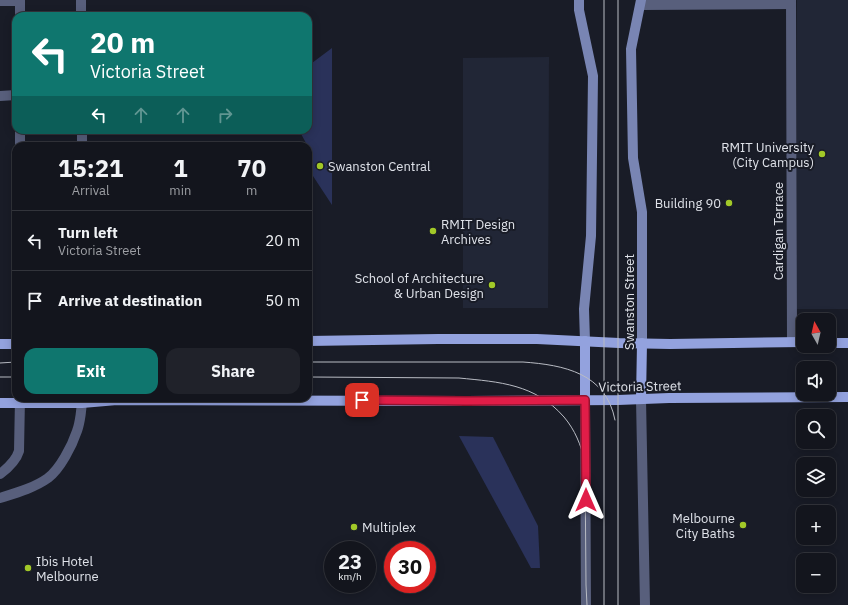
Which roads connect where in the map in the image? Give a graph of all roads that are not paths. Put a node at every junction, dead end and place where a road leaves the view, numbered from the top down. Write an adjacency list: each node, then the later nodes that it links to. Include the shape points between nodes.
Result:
1 (20, 0): 4 (street); 7 (street)
2 (81, 0): 8 (street)
3 (579, 0): 12 (street, via 593,76 591,236 584,310)
4 (0, 1)
5 (641, 2): 6 (street); 15 (street, Swanston Street, via 631,49 633,158 642,212)
6 (791, 2): 13 (street, Cardigan Terrace)
7 (20, 12)
8 (81, 12)
9 (12, 95): 10 (street)
10 (0, 96)
11 (312, 341): 12 (main road)
12 (585, 341): 15 (main road); 22 (main road)
13 (792, 342): 14 (main road); 15 (main road)
14 (796, 342)
15 (642, 343): 21 (main road, Swanston Street)
16 (836, 343): 17 (main road)
17 (848, 343)
18 (0, 344): 19 (main road)
19 (12, 344)
20 (848, 397): 21 (main road, Victoria Street)
21 (641, 399): 22 (main road, Victoria Street); 31 (street, Swanston Street)
22 (585, 400): 24 (main road, Victoria Street); 30 (street)
23 (12, 401): 27 (main road, Victoria Street)
24 (312, 401)
25 (20, 402): 28 (street, via 18,456)
26 (82, 402): 29 (street, via 77,431 64,460 49,477 34,486)
27 (0, 403)
28 (0, 474)
29 (0, 498)
30 (586, 605)
31 (645, 605)

